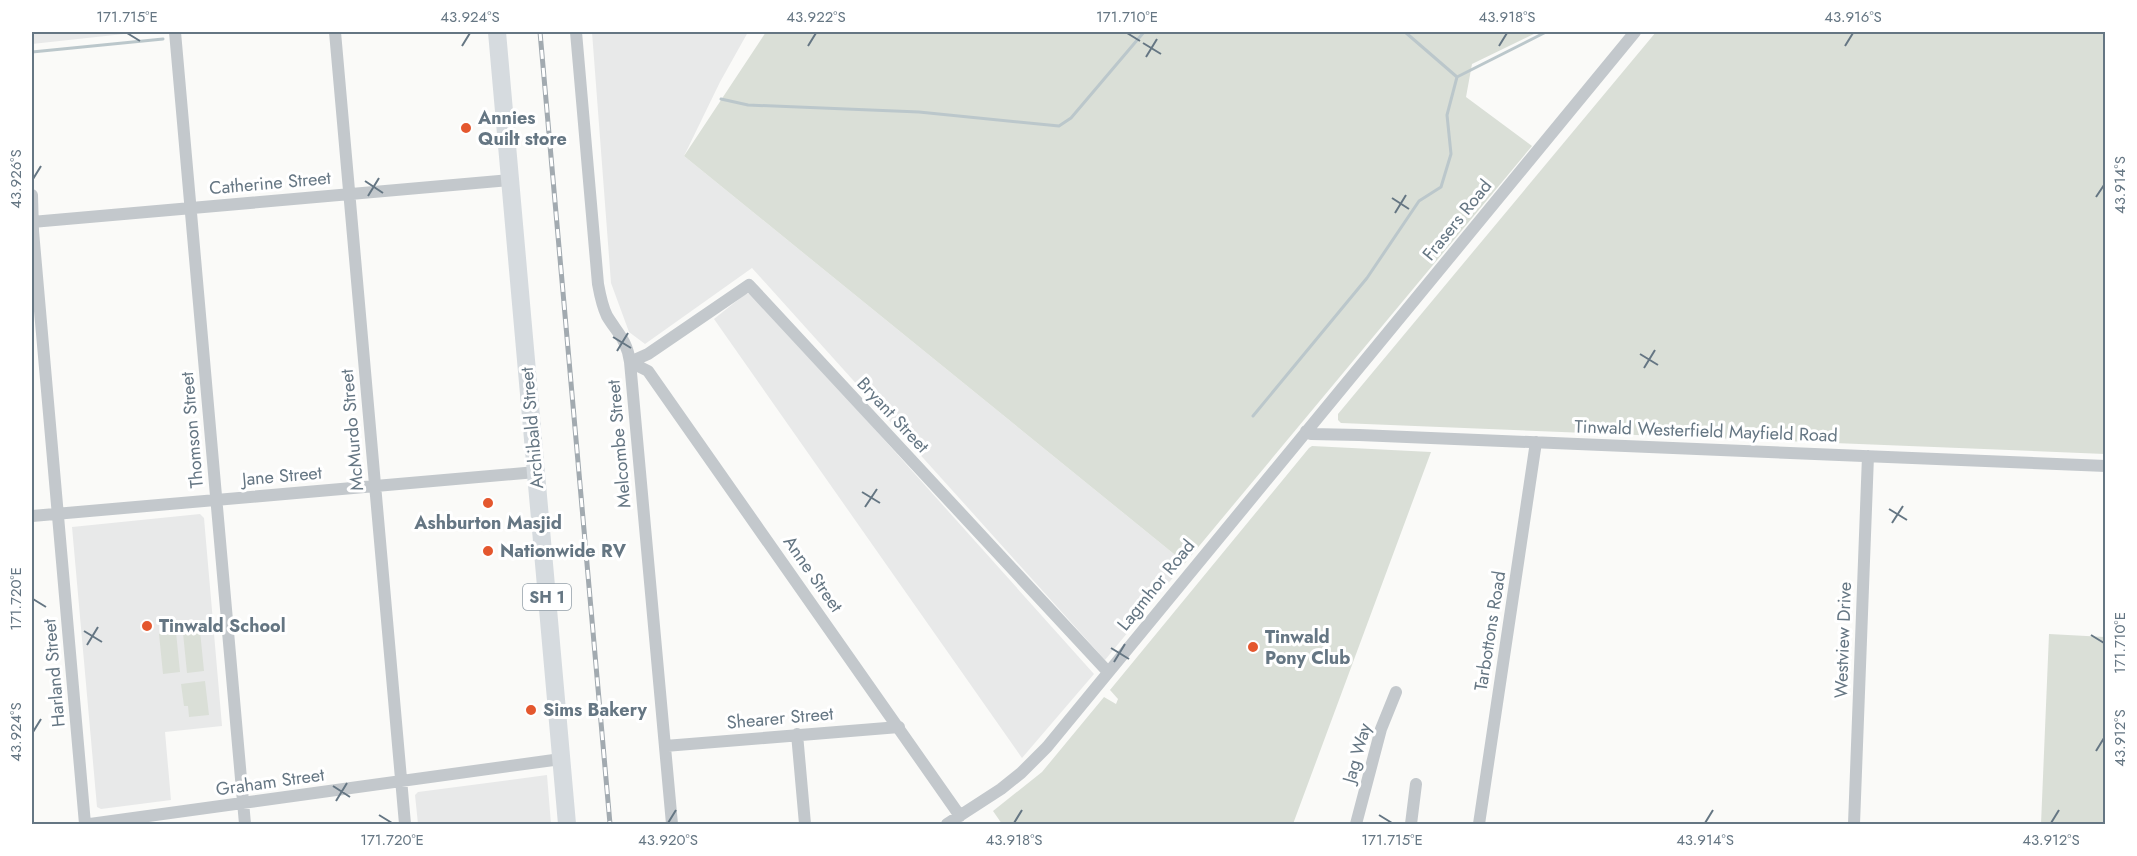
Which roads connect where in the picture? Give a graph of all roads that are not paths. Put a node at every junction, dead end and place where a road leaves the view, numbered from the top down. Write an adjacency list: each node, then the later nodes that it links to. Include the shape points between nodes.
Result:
1 (175, 32): 9 (street, Thomson Street)
2 (335, 32): 7 (street, McMurdo Street)
3 (497, 32): 6 (highway, Archibald Street / SH 1)
4 (576, 32): 11 (street, Melcombe Street, via 598,284 604,308 628,348)
5 (1635, 32): 12 (street, Frasers Road)
6 (511, 180): 7 (street, Catherine Street); 16 (highway, Archibald Street / SH 1)
7 (349, 194): 9 (street, Catherine Street); 17 (street, McMurdo Street)
8 (32, 195): 10 (street, Harland Street)
9 (191, 208): 10 (street, Catherine Street); 18 (street, Thomson Street)
10 (32, 222): 19 (street, Harland Street)
11 (630, 362): 21 (street, Bryant Street, via 648,354 748,285); 23 (street, Anne Street, via 648,371); 25 (street, Melcombe Street)
12 (1306, 431): 13 (street, Tinwald Westerfield Mayfield Road); 21 (street, Lagmhor Road)
13 (1536, 442): 14 (street, Tinwald Westerfield Mayfield Road); 41 (street, Tarbottons Road)
14 (1869, 456): 15 (street, Tinwald Westerfield Mayfield Road); 42 (street, Westview Drive)
15 (2106, 466)
16 (536, 472): 17 (street, Jane Street); 26 (highway, Archibald Street / SH 1)
17 (375, 485): 18 (street, Jane Street); 27 (street, McMurdo Street)
18 (216, 500): 19 (street, Jane Street); 29 (street, Thomson Street)
19 (58, 513): 20 (street, Jane Street); 31 (street, Harland Street)
20 (32, 516)
21 (1108, 672): 30 (street, Lagmhor Road, via 1027,767)
22 (1396, 692): 39 (street, Jag Way, via 1381,729)
23 (899, 727): 24 (street, Shearer Street); 30 (street, Anne Street)
24 (797, 734): 25 (street, Shearer Street); 37 (street)
25 (665, 746): 36 (street, Melcombe Street)
26 (561, 759): 27 (street, Graham Street); 35 (highway, Archibald Street / SH 1)
27 (401, 782): 29 (street, Graham Street); 34 (street, McMurdo Street)
28 (1416, 784): 40 (street)
29 (243, 804): 32 (street, Graham Street); 33 (street, Thomson Street)
30 (960, 816): 38 (street, Lagmhor Road)
31 (85, 825)
32 (90, 825)
33 (245, 825)
34 (405, 825)
35 (567, 825)
36 (672, 825)
37 (805, 825)
38 (947, 825)
39 (1356, 825)
40 (1411, 825)
41 (1479, 825)
42 (1854, 825)

